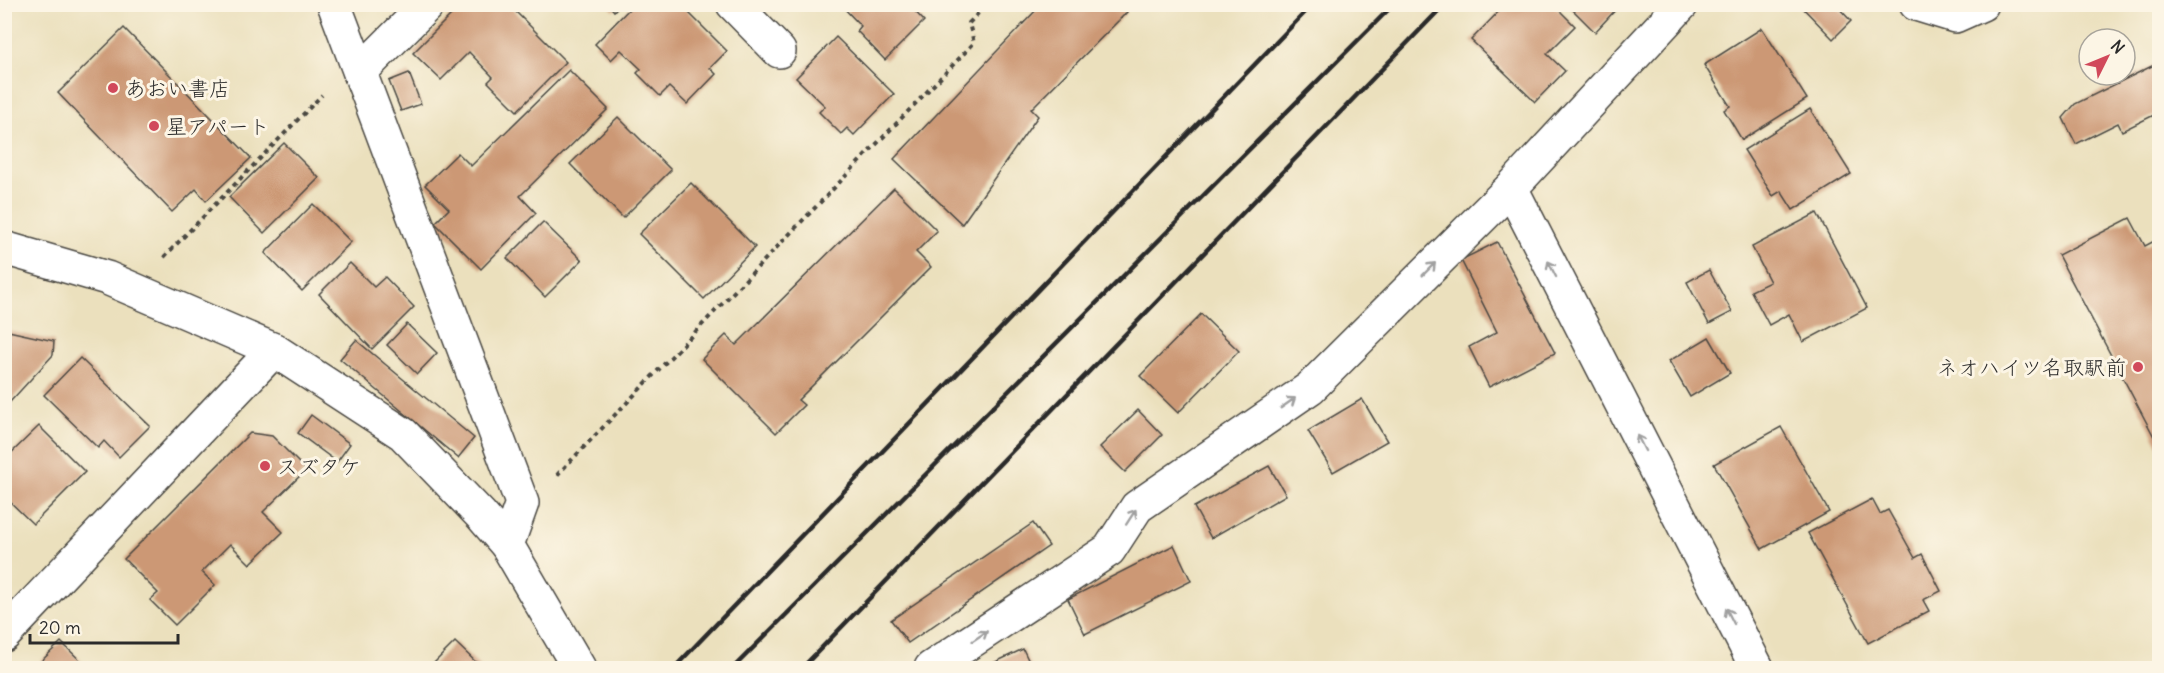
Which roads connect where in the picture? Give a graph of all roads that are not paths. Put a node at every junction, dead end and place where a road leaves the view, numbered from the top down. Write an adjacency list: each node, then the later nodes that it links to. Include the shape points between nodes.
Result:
1 (334, 4): 8 (street)
2 (428, 4): 8 (street)
3 (733, 4): 7 (street)
4 (1682, 4): 9 (street)
5 (1916, 4): 6 (street, via 1955,16)
6 (1982, 4)
7 (779, 51)
8 (358, 66): 12 (street, via 522,503)
9 (1511, 188): 15 (street, one-way to 9, via 1109,550 1137,507 1310,388); 16 (street, one-way to 9)
10 (4, 248): 11 (street, via 107,278)
11 (274, 350): 12 (street, via 402,434); 13 (street)
12 (507, 545): 14 (street)
13 (4, 635)
14 (579, 669)
15 (931, 669)
16 (1757, 669)

